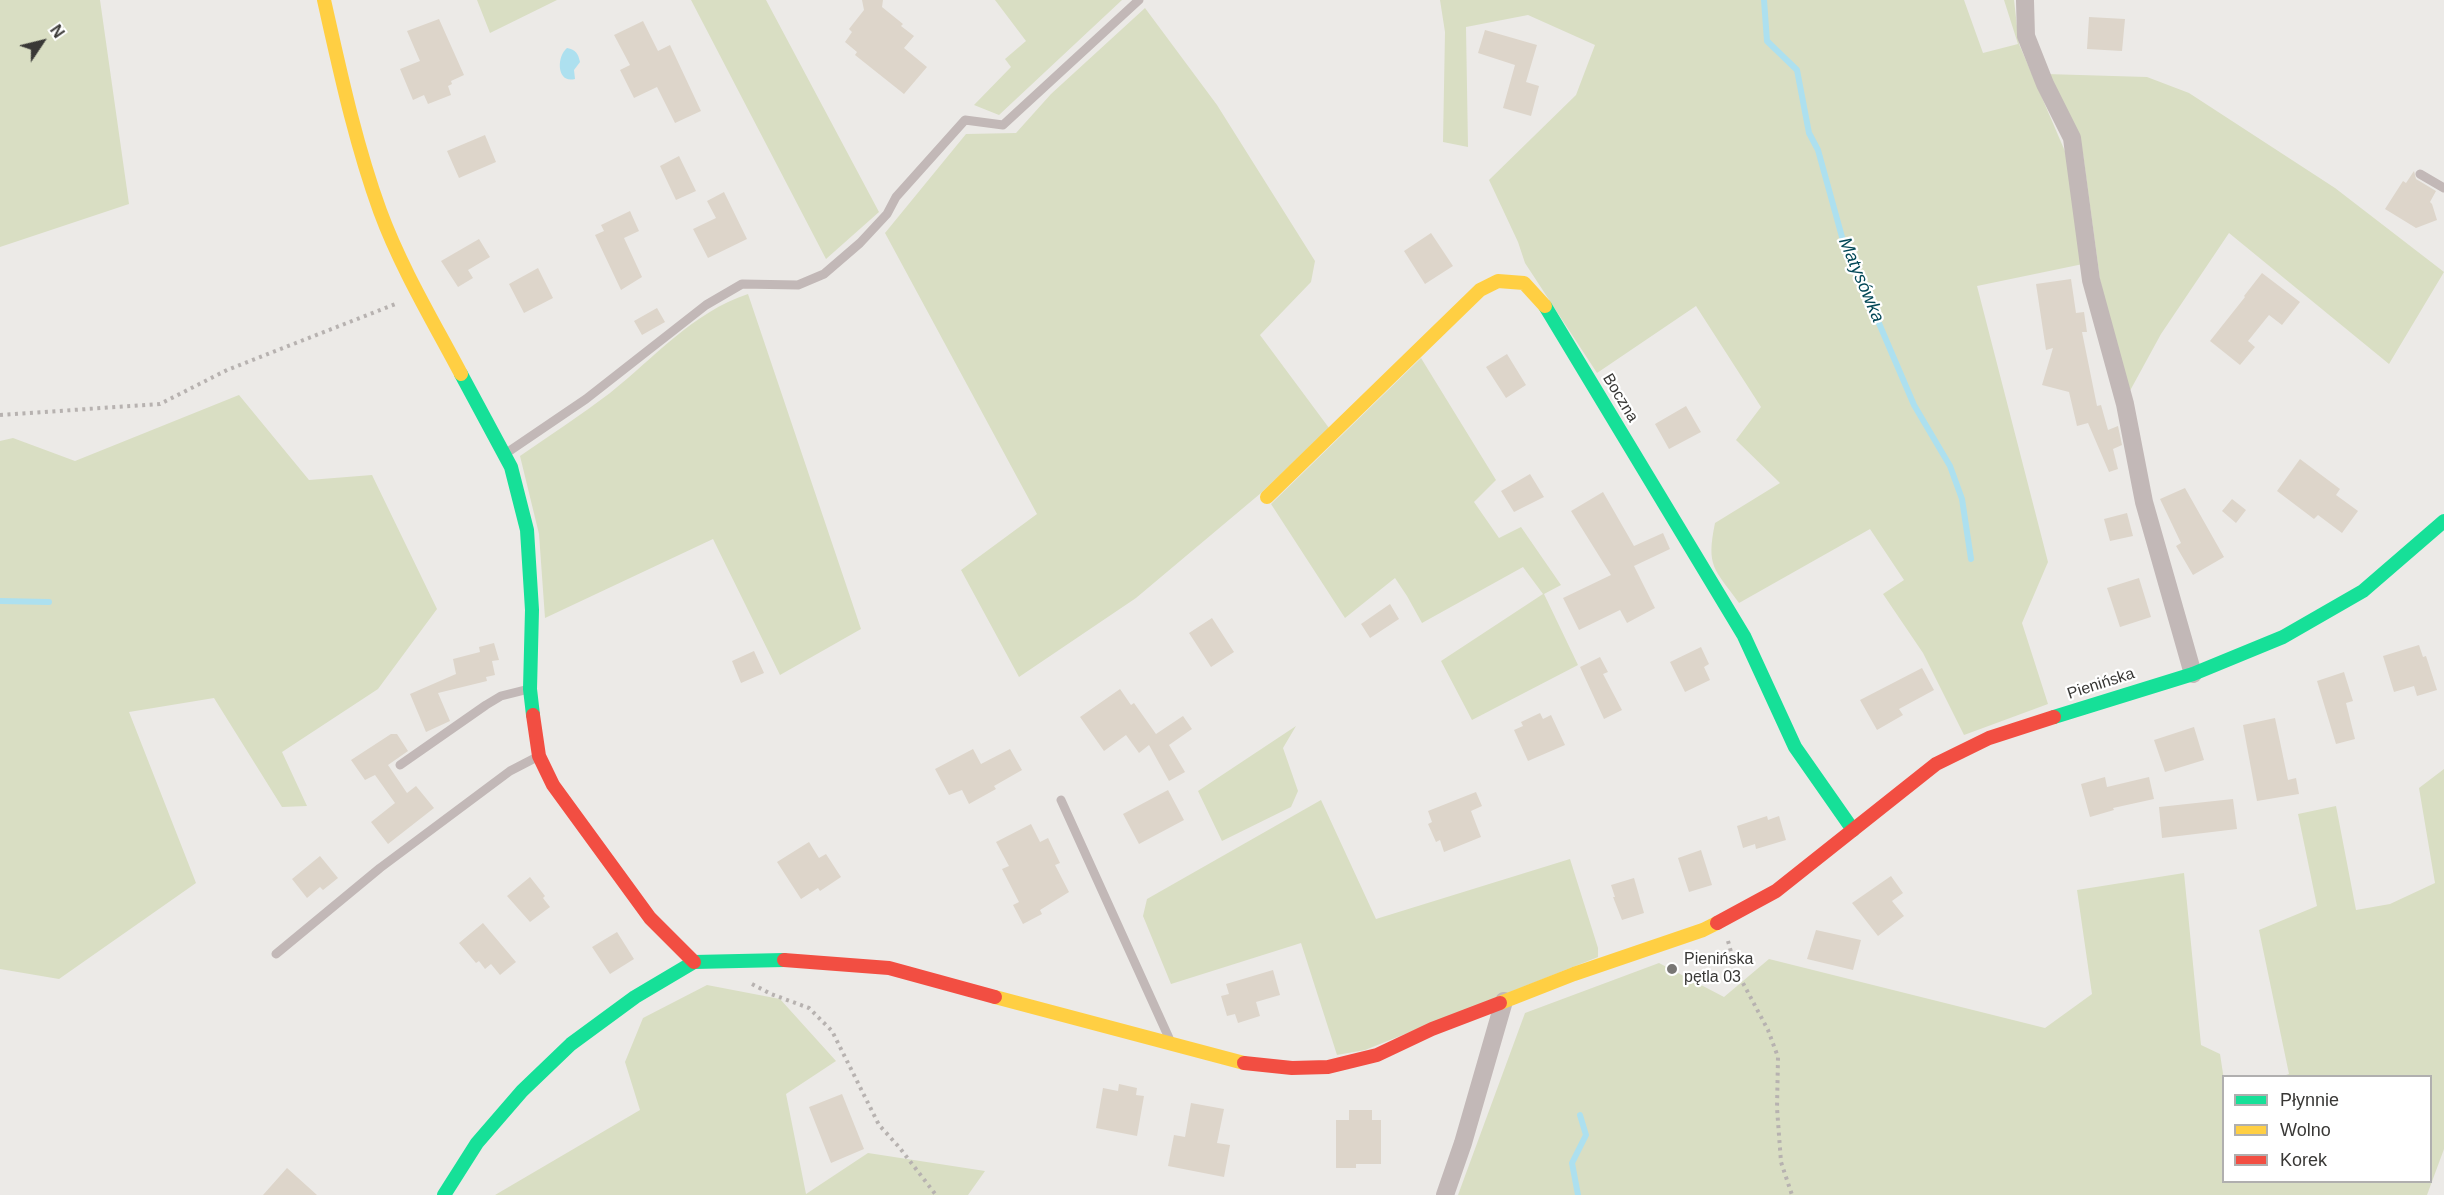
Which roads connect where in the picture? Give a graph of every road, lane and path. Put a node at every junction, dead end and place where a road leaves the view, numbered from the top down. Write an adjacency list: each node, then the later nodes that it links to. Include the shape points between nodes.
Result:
1 (324, 0): 6 (street, via 351,121 381,213)
2 (1139, 0): 8 (lane, via 1003,125 965,120 896,197 887,214 824,274 798,285 742,284 724,294 586,399)
3 (2025, 0): 11 (street, via 2026,36 2072,138 2091,280 2124,404 2144,502)
4 (2420, 174): 5 (lane)
5 (2444, 188)
6 (419, 295): 7 (path, via 227,370 160,404); 8 (street)
7 (0, 415)
8 (505, 454): 12 (street, via 527,530 532,610)
9 (1267, 497): 16 (street, Boczna, via 1480,290 1498,280 1524,283 1543,303 1744,636 1795,747)
10 (2444, 521): 11 (street, Pienińska, via 2363,591 2328,613 2283,637)
11 (2193, 674): 16 (street, Pienińska, via 1989,738 1936,764)
12 (530, 689): 13 (street); 14 (lane, via 501,696)
13 (539, 756): 18 (lane, via 510,771 408,847); 19 (street, via 553,785 650,918)
14 (400, 765)
15 (1061, 800): 22 (lane)
16 (1853, 830): 17 (street, Pienińska, via 1776,891)
17 (1723, 920): 21 (street, Pienińska); 26 (path, via 1736,970 1768,1029 1778,1058 1781,1162)
18 (276, 954)
19 (694, 962): 22 (street, Pienińska, via 785,960 889,968); 23 (street, via 635,997 572,1044 522,1091 477,1143)
20 (746, 981): 24 (path, via 809,1008 832,1031 879,1125)
21 (1504, 1001): 22 (street, Pienińska, via 1377,1055 1328,1067 1250,1065); 25 (street)
22 (1168, 1043)
23 (444, 1195)
24 (936, 1195)
25 (1445, 1195)
26 (1792, 1195)

